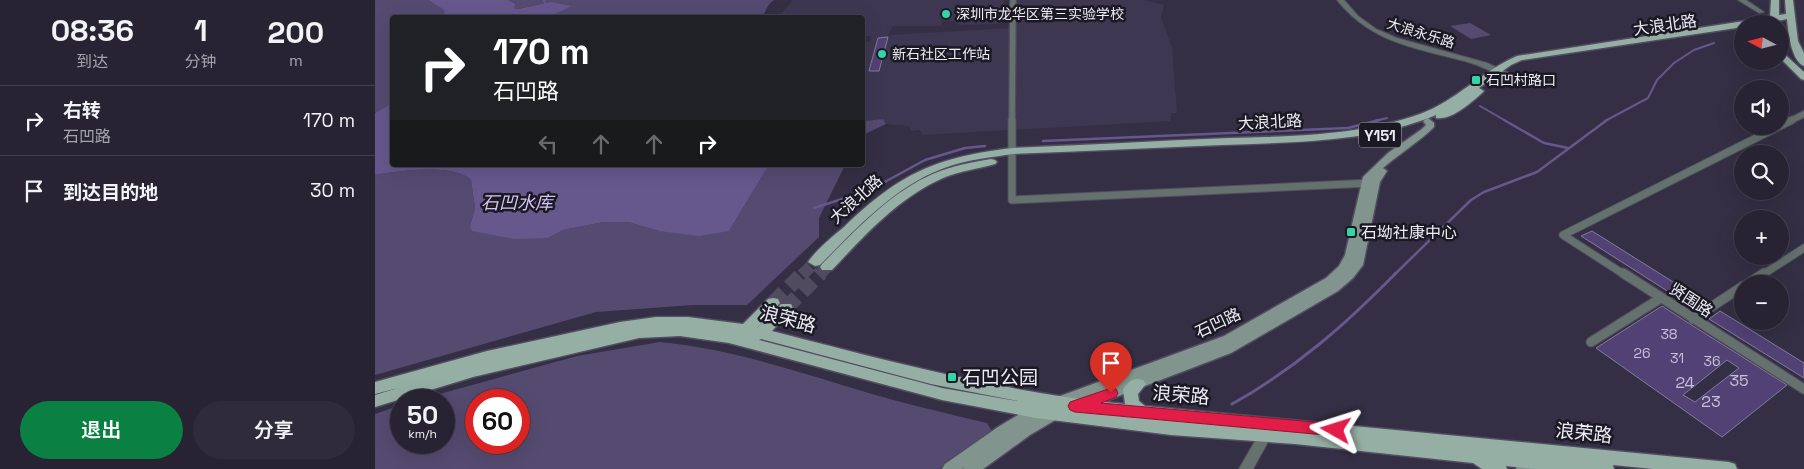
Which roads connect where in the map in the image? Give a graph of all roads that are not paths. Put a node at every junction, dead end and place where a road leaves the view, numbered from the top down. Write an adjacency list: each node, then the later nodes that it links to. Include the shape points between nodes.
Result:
1 (1013, 0): 17 (street)
2 (1340, 0): 13 (street, 大浪永乐路, via 1351,15 1380,34)
3 (1741, 0): 6 (street)
4 (1775, 0): 7 (main road)
5 (1789, 0): 8 (main road)
6 (1761, 12)
7 (1776, 15)
8 (1791, 20): 12 (main road, via 1794,41)
9 (1734, 26): 13 (main road, 大浪北路 / Y151, via 1529,56 1508,63)
10 (1734, 32): 13 (main road, 大浪北路 / Y151, via 1536,60)
11 (1789, 62): 14 (main road)
12 (1804, 63)
13 (1502, 71): 16 (main road, 大浪北路 / Y151, via 1461,106); 17 (main road, 大浪北路 / Y151, via 1440,109 1355,133)
14 (1804, 77)
15 (1804, 114): 24 (street, 贤围路, via 1563,235)
16 (1427, 126): 17 (main road, 大浪北路 / Y151, via 1328,143); 18 (main road, 石凹路)
17 (1013, 155): 18 (street, via 1012,200); 20 (main road, 大浪北路, via 967,157 911,177 873,205); 21 (main road, 大浪北路, via 953,170 902,195)
18 (1370, 183): 29 (main road, 石凹路, via 1357,265 1343,281 1247,339); 34 (main road, 石凹路, via 1351,255 1343,269 1330,281 1229,338)
19 (1804, 248): 22 (street)
20 (815, 262)
21 (827, 267)
22 (1761, 275)
23 (1734, 292): 25 (street)
24 (1661, 298): 25 (street, 贤围路); 28 (street)
25 (1693, 319): 31 (street, 贤围路)
26 (761, 334): 27 (main road, 浪荣路); 27 (main road, via 780,306); 34 (main road, 浪荣路)
27 (743, 336): 30 (main road, 浪荣路, via 688,322 632,325 487,357); 32 (main road, 浪荣路, via 692,332 639,334 473,371); 35 (main road, 浪荣路, via 942,394)
28 (1591, 342)
29 (1138, 384): 33 (main road, 石凹路); 36 (main road, via 1131,390 1131,400 1135,408)
30 (375, 388)
31 (1804, 389)
32 (375, 401)
33 (1075, 406): 34 (main road, 浪荣路); 36 (main road, 浪荣路)
34 (1055, 408): 35 (main road, 浪荣路); 37 (main road, 浪荣路); 43 (main road, 石凹路)
35 (1037, 411): 42 (main road)
36 (1144, 413): 37 (main road, 浪荣路)
37 (1177, 422): 38 (main road, 浪荣路, via 1232,421); 38 (main road, 浪荣路, via 1220,433)
38 (1270, 429): 39 (main road, 浪荣路); 40 (main road, 浪荣路); 44 (street)
39 (1461, 454): 40 (main road, 浪荣路); 45 (main road)
40 (1531, 462): 41 (main road, 浪荣路); 47 (main road, 浪荣路)
41 (1568, 467): 46 (main road, 浪荣路)
42 (950, 469)
43 (971, 469)
44 (1246, 469)
45 (1499, 469)
46 (1605, 469)
47 (1729, 469)

